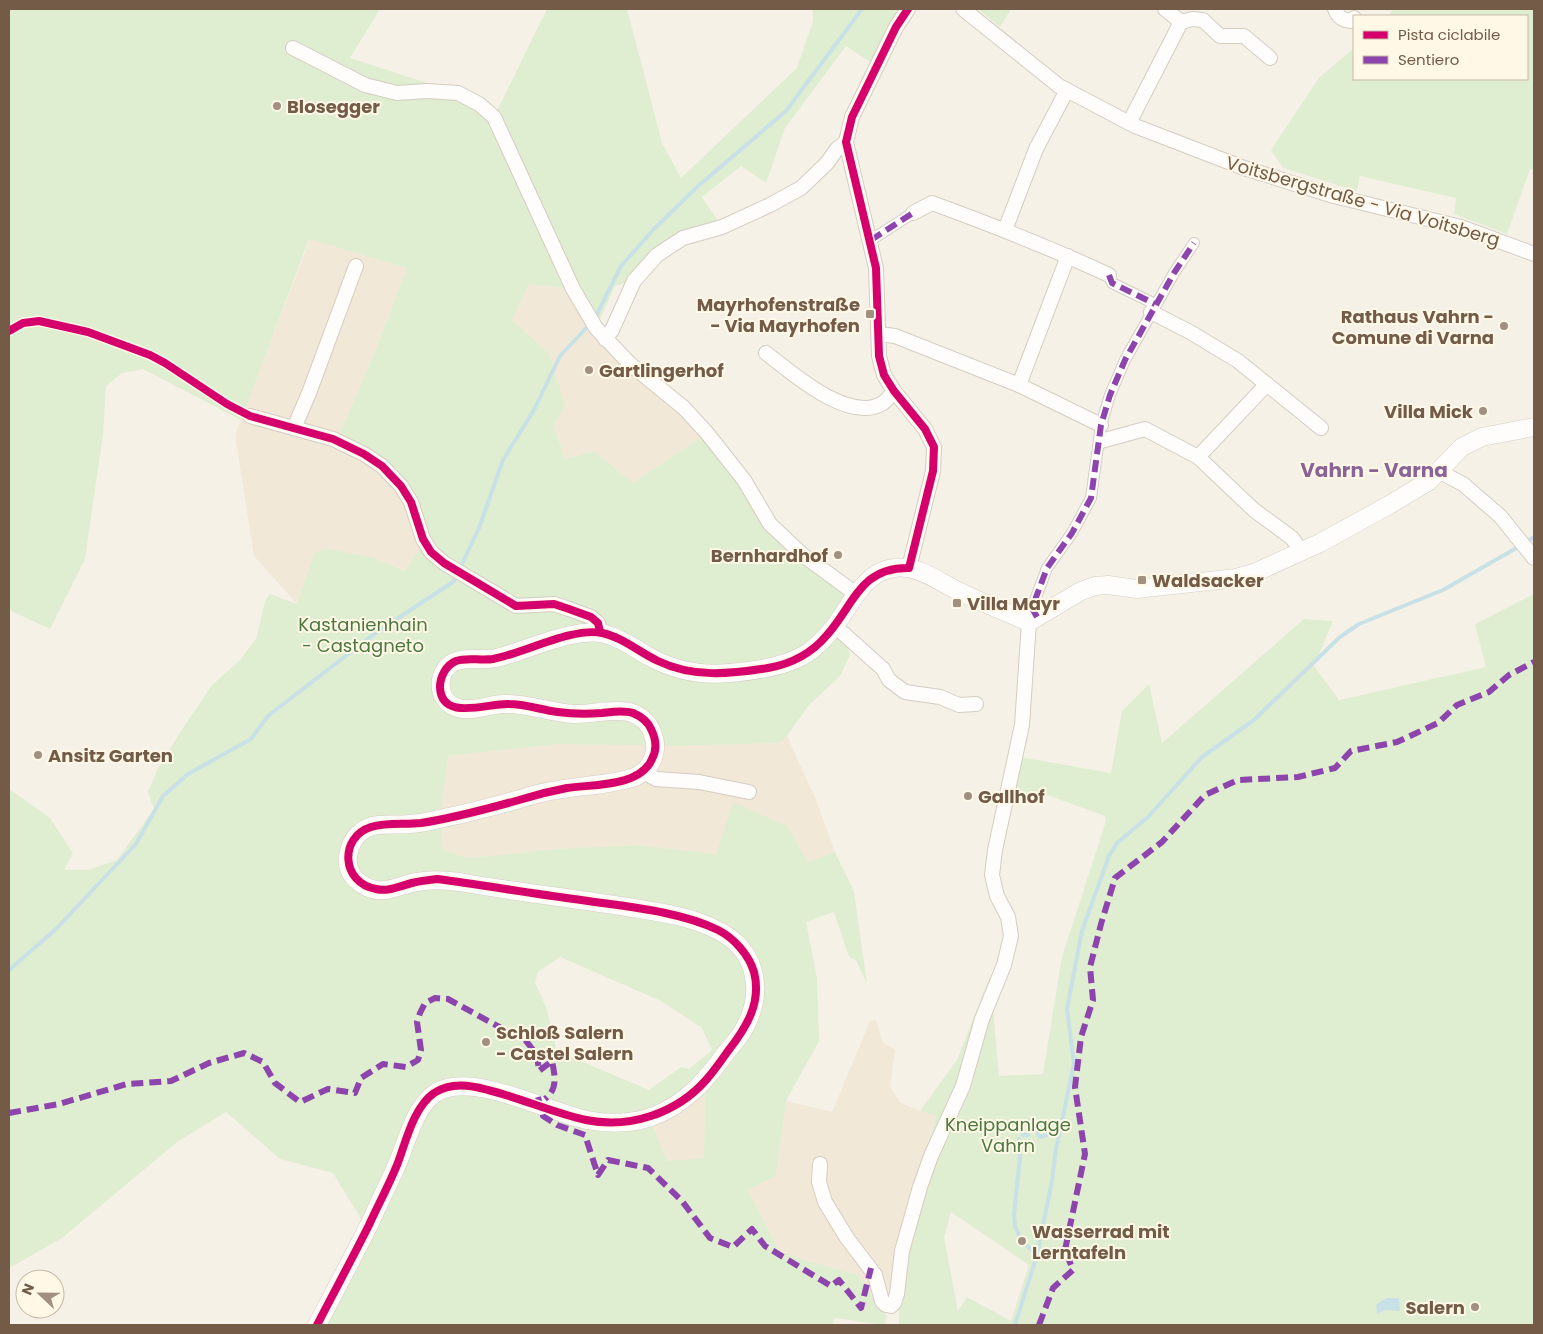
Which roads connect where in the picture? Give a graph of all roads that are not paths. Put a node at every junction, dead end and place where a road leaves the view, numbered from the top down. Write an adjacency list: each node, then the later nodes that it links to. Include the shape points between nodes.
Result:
1 (908, 9): 11 (street, via 852,117)
2 (963, 9): 9 (street, Voitsbergstraße - Via Voitsberg)
3 (1165, 9): 6 (street)
4 (1335, 9): 5 (street, via 1343,20)
5 (1353, 19)
6 (1181, 22): 8 (street, via 1203,20 1220,36 1244,36); 10 (street)
7 (293, 48): 21 (street, via 365,85 397,93 458,93 479,104 494,118 573,289)
8 (1270, 58)
9 (1067, 90): 10 (street, Voitsbergstraße - Via Voitsberg); 13 (street, via 1036,149)
10 (1129, 123): 16 (street, Voitsbergstraße - Via Voitsberg, via 1242,168 1334,196 1461,227)
11 (846, 142): 14 (street); 21 (street, via 801,188 722,227 671,244 634,281 612,330)
12 (912, 213): 13 (street, via 932,203); 14 (street)
13 (1005, 230): 17 (street)
14 (871, 240): 22 (street, via 876,268)
15 (1194, 243): 20 (street)
16 (1534, 254)
17 (1068, 256): 19 (street); 25 (street)
18 (356, 266): 30 (street)
19 (1108, 275): 20 (street, via 1112,283)
20 (1153, 308): 24 (street, via 1238,361); 28 (street, via 1125,360)
21 (600, 333): 38 (street, via 629,363 684,408 707,433 744,480 770,524 802,555)
22 (879, 334): 25 (street, via 895,336); 26 (street, via 879,356 884,375)
23 (766, 354): 26 (street, via 831,399 850,406 868,408 883,403)
24 (1267, 384): 31 (street); 33 (street)
25 (1019, 385): 28 (street)
26 (894, 391): 37 (street, via 925,429 934,447 933,470)
27 (250, 416): 30 (street)
28 (1101, 425): 32 (street)
29 (1534, 427): 34 (street, via 1482,437 1462,447)
30 (294, 428): 41 (street, via 333,439 382,466 402,486 431,552 449,566 516,606 554,604 591,617 598,623)
31 (1321, 428)
32 (1100, 441): 33 (street, via 1145,429); 39 (street, via 1091,498 1072,533 1046,568 1032,608)
33 (1198, 457): 35 (street, via 1254,510 1292,538)
34 (1438, 472): 35 (street, via 1390,505); 36 (street, via 1463,484 1500,516)
35 (1302, 552): 39 (street, via 1236,578 1137,589 1095,586)
36 (1532, 555)
37 (909, 568): 38 (street, via 882,572 870,578); 39 (street, via 975,599)
38 (856, 594): 40 (street)
39 (1033, 619): 45 (street, via 1022,725 992,875 997,896 1008,917 1011,936 963,1086 930,1156 902,1251 897,1294 891,1306 882,1300 875,1275 825,1202 819,1182)
40 (835, 626): 41 (street, via 826,638 802,657 770,668 730,673 700,673 674,667); 42 (street, via 905,692 940,697 959,705)
41 (600, 632): 43 (street, via 582,632 490,659 455,662 447,667 440,688 452,706 466,710 507,703 577,714 633,713 647,723 654,737 655,753)
42 (976, 704)
43 (644, 772): 44 (street, via 656,779 699,782); 46 (street, via 628,779 541,793 427,822 370,827 360,832 352,842 349,870 361,884 380,890 437,879 665,913 720,931 743,951 754,971 756,994 752,1014 742,1033 705,1081 677,1105 650,1117 622,1123 587,1120 494,1091 463,1085 436,1092 416,1116 396,1167)
44 (749, 792)
45 (820, 1164)
46 (317, 1325)

